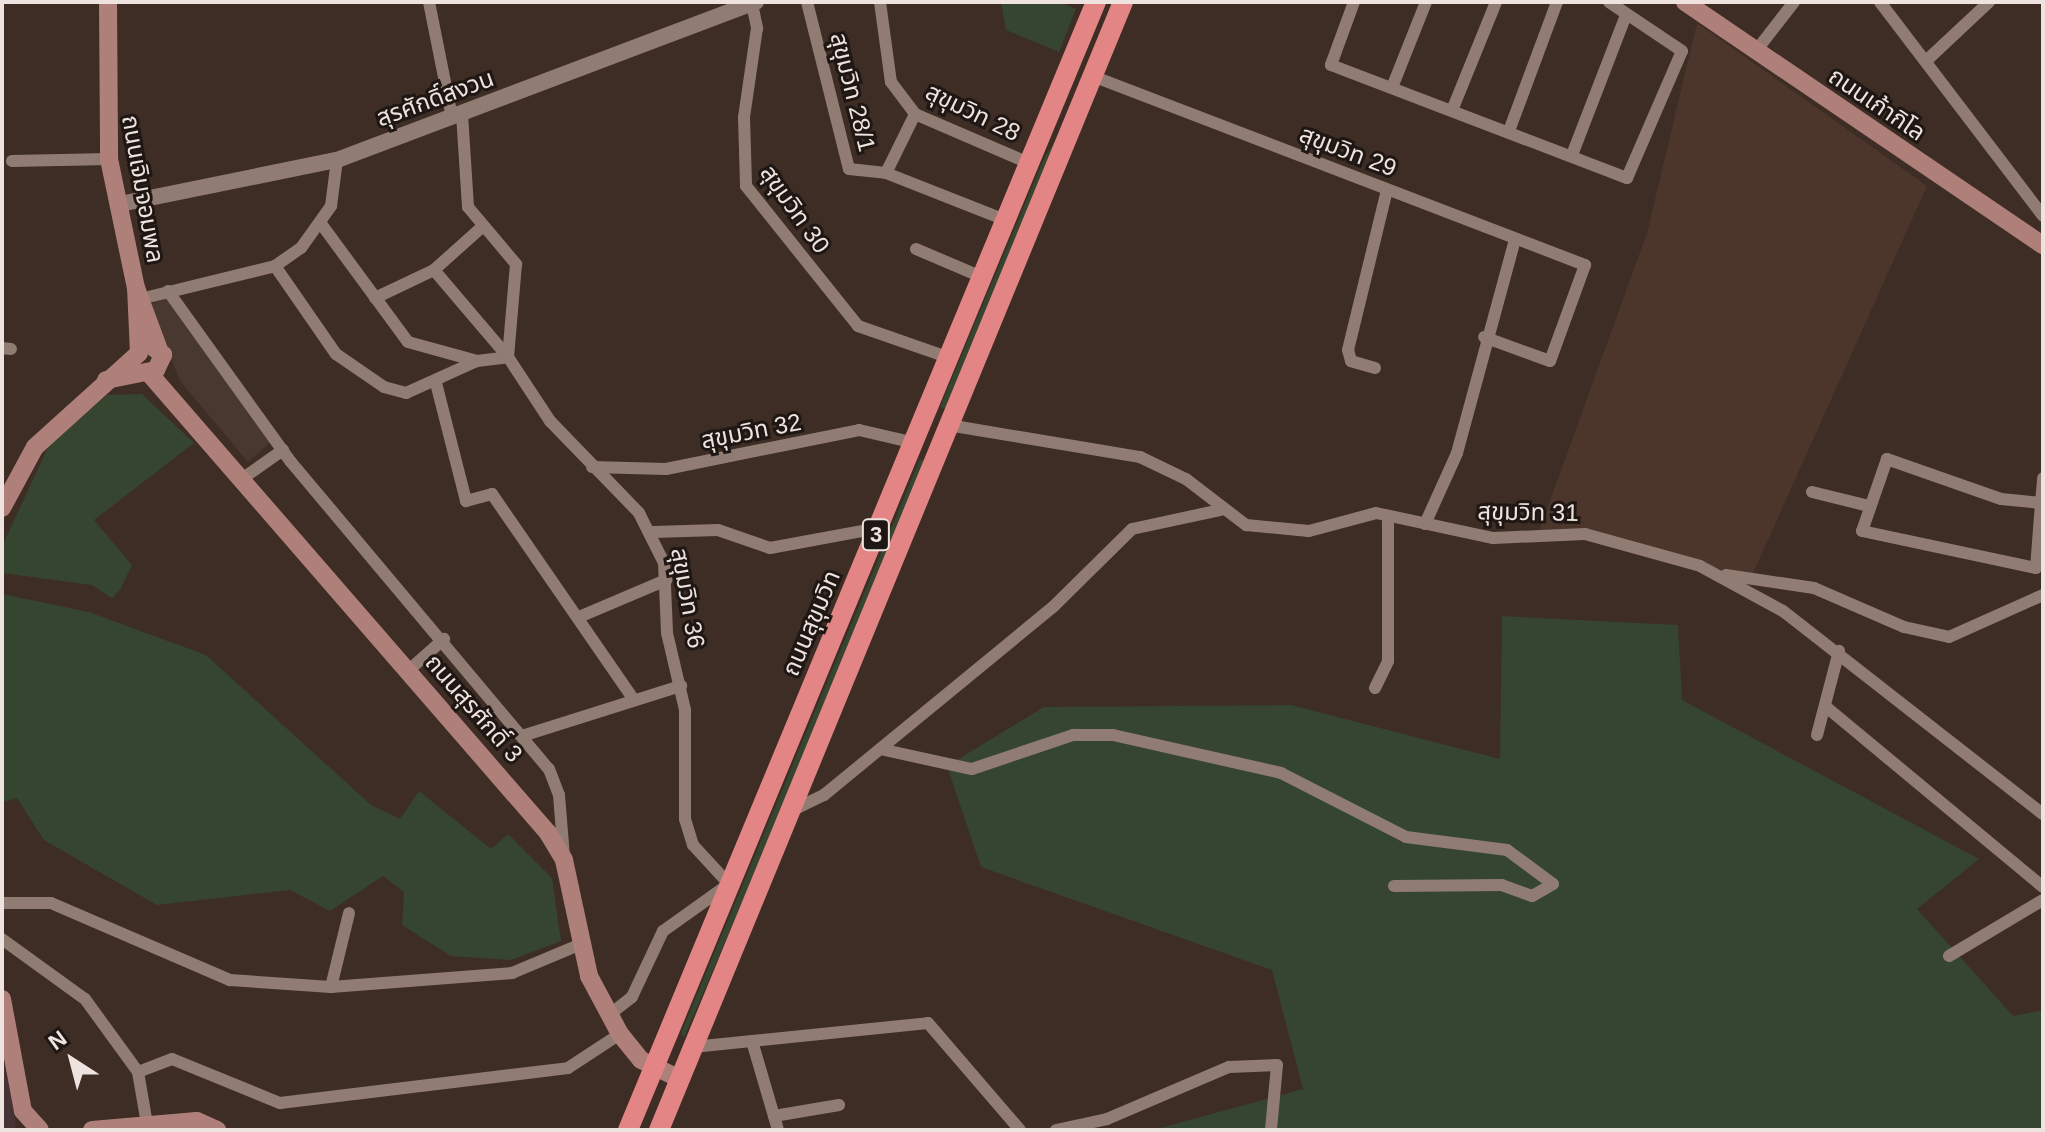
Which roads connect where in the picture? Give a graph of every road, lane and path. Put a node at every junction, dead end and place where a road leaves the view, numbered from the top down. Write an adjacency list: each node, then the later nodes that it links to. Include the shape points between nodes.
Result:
1 (108, 2): 27 (main road, ถนนเจิมจอมพล)
2 (429, 2): 24 (street)
3 (807, 2): 31 (street, สุขุมวิท 28/1, via 849,169)
4 (880, 2): 23 (street, สุขุมวิท 28, via 891,82)
5 (1096, 2): 30 (highway, ถนนสุขุมวิท / 3)
6 (1123, 2): 20 (highway, 3)
7 (1354, 2): 21 (street, via 1331,65)
8 (1426, 2): 21 (street)
9 (1496, 2): 22 (street)
10 (1557, 2): 25 (street)
11 (1609, 2): 17 (street)
12 (1685, 2): 18 (main road, ถนนเก้ากิโล)
13 (1794, 2): 18 (street)
14 (1880, 2): 19 (street)
15 (1989, 2): 19 (street)
16 (754, 3): 24 (street, สุรศักดิ์สงวน); 51 (street, สุขุมวิท 30, via 757,28 744,117 746,186 858,326)
17 (1626, 15): 26 (street); 26 (street, via 1682,51 1627,178)
18 (1756, 51): 39 (main road, ถนนเก้ากิโล)
19 (1926, 61): 34 (street)
20 (1095, 77): 32 (street, สุขุมวิท 29); 58 (highway, 3)
21 (1393, 85): 22 (street)
22 (1453, 108): 25 (street)
23 (915, 114): 30 (street, สุขุมวิท 28); 31 (street)
24 (457, 115): 28 (street, สุรศักดิ์สงวน); 37 (street, via 464,192)
25 (1509, 131): 26 (street)
26 (1572, 155)
27 (109, 159): 29 (street); 33 (main road, ถนนเจิมจอมพล)
28 (337, 160): 33 (street, สุรศักดิ์สงวน); 36 (street, via 337,187)
29 (12, 161)
30 (1031, 164): 35 (highway, ถนนสุขุมวิท / 3)
31 (886, 173): 35 (street, สุขุมวิท 28/1)
32 (1387, 190): 38 (street, สุขุมวิท 29); 55 (street, via 1348,350 1351,361)
33 (120, 204): 45 (main road, ถนนเจิมจอมพล)
34 (2043, 216)
35 (1008, 221): 43 (highway, ถนนสุขุมวิท / 3)
36 (322, 225): 41 (street); 46 (street)
37 (483, 226): 42 (street); 50 (street, via 516,264)
38 (1515, 239): 48 (street); 48 (street, สุขุมวิท 29, via 1585,265 1550,361)
39 (2043, 245)
40 (916, 249): 43 (street)
41 (275, 266): 44 (street); 57 (street, via 328,345 360,374 406,393)
42 (434, 270): 46 (street); 50 (street, สุขุมวิท 36)
43 (984, 278): 51 (highway, ถนนสุขุมวิท / 3)
44 (168, 291): 45 (street); 60 (street)
45 (138, 294): 47 (main road, ถนนเจิมจอมพล); 53 (main road, ถนนเจิมจอมพล)
46 (375, 298): 52 (street, via 408,342)
47 (136, 328): 49 (main road, ถนนเจิมจอมพล); 54 (main road)
48 (1484, 337): 70 (street, via 1457,453)
49 (139, 353): 53 (main road, ถนนเจิมจอมพล); 54 (main road)
50 (508, 357): 52 (street); 61 (street, สุขุมวิท 36)
51 (950, 358): 59 (highway, ถนนสุขุมวิท / 3)
52 (477, 361): 57 (street)
53 (154, 363): 56 (main road); 63 (main road, ถนนสุรศักดิ์ 3)
54 (121, 365): 56 (main road)
55 (1375, 368)
56 (106, 380): 67 (main road, via 35,447)
57 (436, 383): 76 (street, via 466,501 492,494)
58 (954, 426): 68 (street, สุขุมวิท 31, via 1140,457 1186,479); 87 (highway, 3)
59 (915, 443): 61 (street, สุขุมวิท 32, via 859,430 666,469); 71 (highway, ถนนสุขุมวิท / 3)
60 (283, 450): 63 (street); 77 (street)
61 (592, 467): 72 (street, สุขุมวิท 36)
62 (2043, 478): 65 (street)
63 (239, 481): 79 (main road, ถนนสุรศักดิ์ 3)
64 (1812, 492): 66 (street)
65 (2041, 503): 66 (street, via 2001,499 1887,459); 66 (street, via 2036,568 1862,531)
66 (1869, 506)
67 (2, 508)
68 (1221, 510): 69 (street, สุขุมวิท 31, via 1275,530); 86 (street, via 1132,529 1053,607)
69 (1388, 516): 70 (street, สุขุมวิท 31); 81 (street, via 1388,661)
70 (1425, 524): 73 (street, สุขุมวิท 31, via 1493,538 1585,534)
71 (879, 528): 72 (street, via 770,548 718,530); 90 (highway, ถนนสุขุมวิท / 3)
72 (653, 532): 74 (street, สุขุมวิท 36)
73 (1716, 574): 75 (street, via 1814,588 1904,627 1949,637); 78 (street, สุขุมวิท 31)
74 (666, 580): 76 (street); 80 (street, สุขุมวิท 36, via 667,633)
75 (2043, 595)
76 (579, 617): 82 (street)
77 (444, 639): 79 (street); 85 (street)
78 (1839, 651): 83 (street); 88 (street, สุขุมวิท 31)
79 (409, 670): 89 (main road, ถนนสุรศักดิ์ 3)
80 (681, 686): 82 (street); 90 (street, สุขุมวิท 36, via 685,819 693,845)
81 (1375, 688)
82 (634, 700): 85 (street)
83 (1825, 706): 84 (street); 92 (street)
84 (1817, 735)
85 (522, 736): 89 (street, via 559,795)
86 (880, 749): 87 (street); 91 (street, via 972,769 1073,735 1113,735 1281,773 1406,837 1507,850 1553,884 1532,896 1502,885)
87 (797, 808): 104 (highway, 3)
88 (2043, 814)
89 (564, 860): 97 (main road, ถนนสุรศักดิ์ 3)
90 (729, 884): 101 (street, via 663,931 632,997); 105 (highway, ถนนสุขุมวิท / 3)
91 (1394, 886)
92 (2043, 887)
93 (2043, 900): 98 (street)
94 (2, 903): 99 (street, via 51,903 230,980)
95 (349, 913): 99 (street)
96 (2, 939): 106 (street, via 85,999)
97 (581, 944): 99 (street, via 512,973); 101 (main road, ถนนสุรศักดิ์ 3)
98 (1949, 956)
99 (331, 987)
100 (2, 999): 111 (main road, via 23,1111)
101 (610, 1014): 102 (main road, ถนนสุรศักดิ์ 3)
102 (620, 1034): 105 (main road, ถนนสุรศักดิ์ 3); 106 (street, via 568,1068 280,1103 172,1059)
103 (752, 1041): 104 (street); 109 (street); 117 (street, via 928,1023)
104 (693, 1047): 107 (highway, 3)
105 (653, 1068): 107 (main road, ถนนสุรศักดิ์ 3); 114 (highway, ถนนสุขุมวิท / 3)
106 (138, 1072): 110 (street)
107 (680, 1079): 115 (highway, 3)
108 (839, 1105): 109 (street)
109 (774, 1116): 116 (street)
110 (147, 1127): 112 (main road); 113 (main road, via 197,1121)
111 (40, 1130)
112 (92, 1130)
113 (217, 1130)
114 (628, 1130)
115 (659, 1130)
116 (778, 1130)
117 (1020, 1130)
118 (1056, 1130): 119 (street, via 1107,1119 1229,1067 1277,1065)
119 (1271, 1130)

